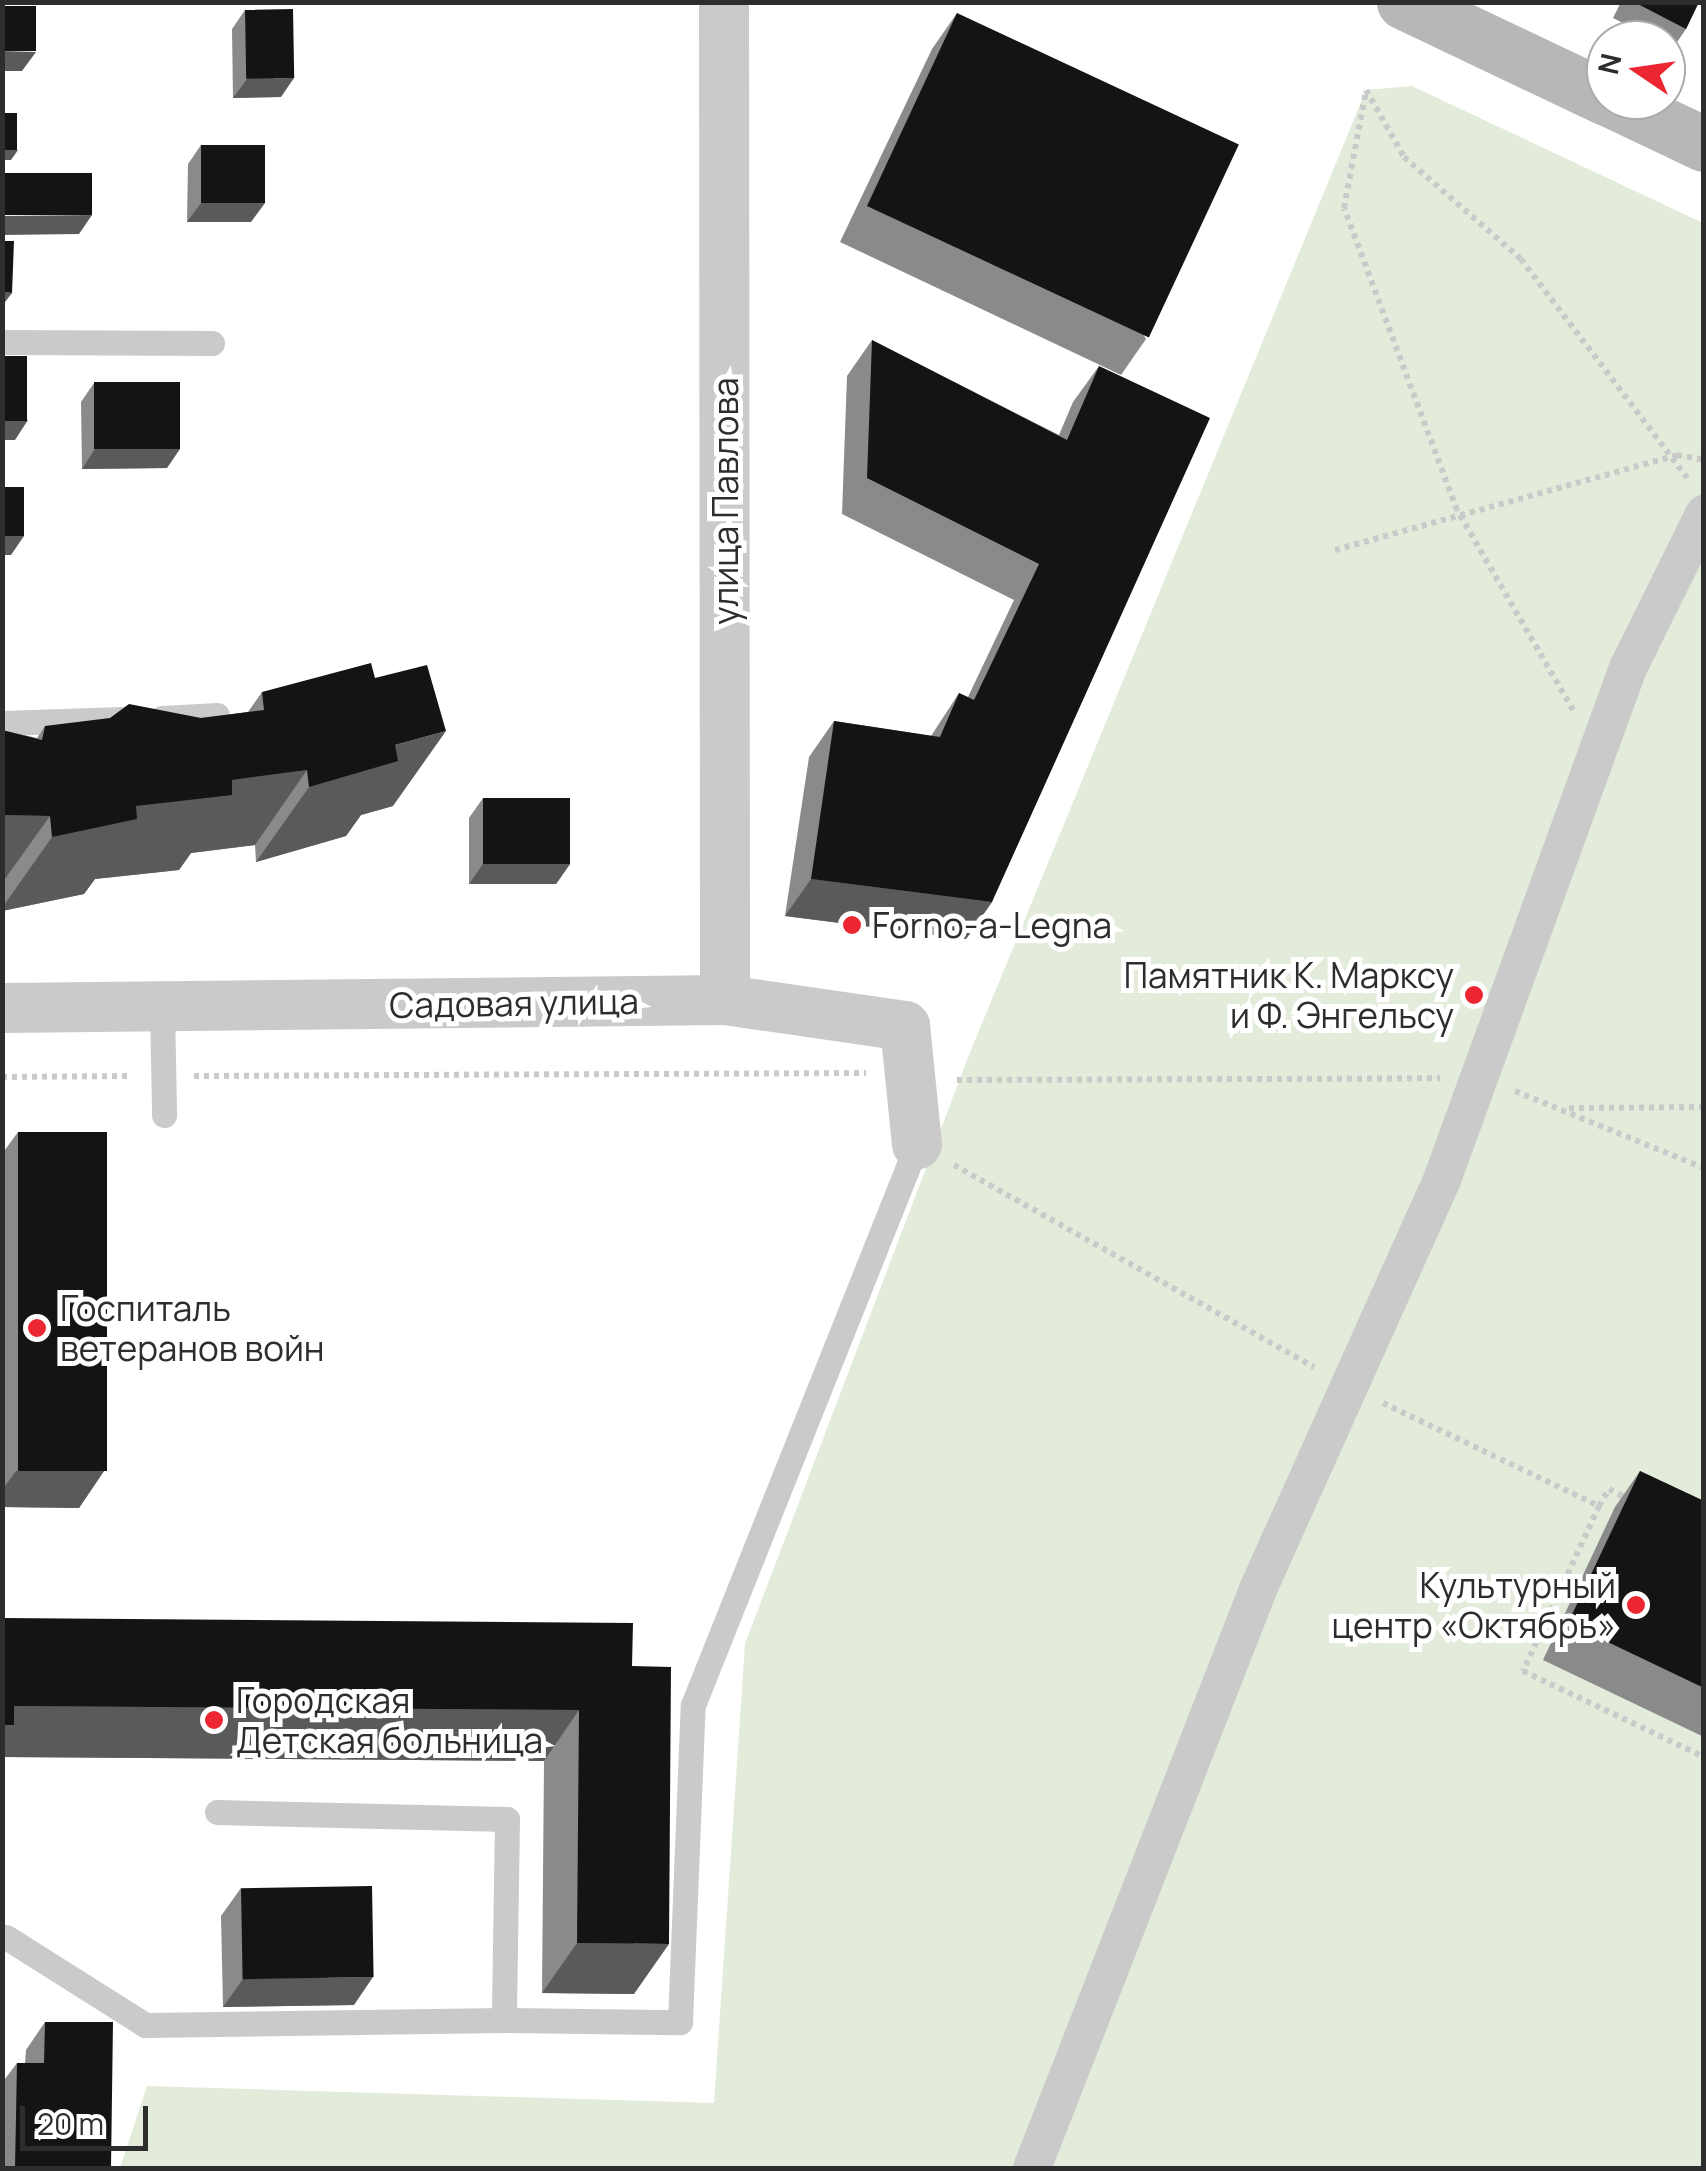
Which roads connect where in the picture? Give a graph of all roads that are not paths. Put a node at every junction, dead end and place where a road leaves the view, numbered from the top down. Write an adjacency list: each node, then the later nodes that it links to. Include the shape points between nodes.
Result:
1 (724, 2): 11 (street, улица Павлова)
2 (1404, 2): 3 (main road)
3 (1586, 89)
4 (1653, 120): 5 (main road)
5 (1704, 144)
6 (2, 342): 7 (lane)
7 (212, 343)
8 (1703, 515): 19 (street, via 1598,748 1352,1388 1259,1587)
9 (217, 716): 10 (lane)
10 (2, 724)
11 (725, 1000): 12 (street, Садовая улица); 15 (street, Садовая улица, via 905,1026 895,1076)
12 (162, 1006): 13 (street, Садовая улица); 14 (lane)
13 (2, 1008)
14 (164, 1115)
15 (916, 1144): 18 (lane, via 692,1705 680,2022)
16 (217, 1812): 18 (lane, via 507,1819)
17 (6, 1937): 18 (lane, via 145,2024)
18 (504, 2020)
19 (1032, 2168)

